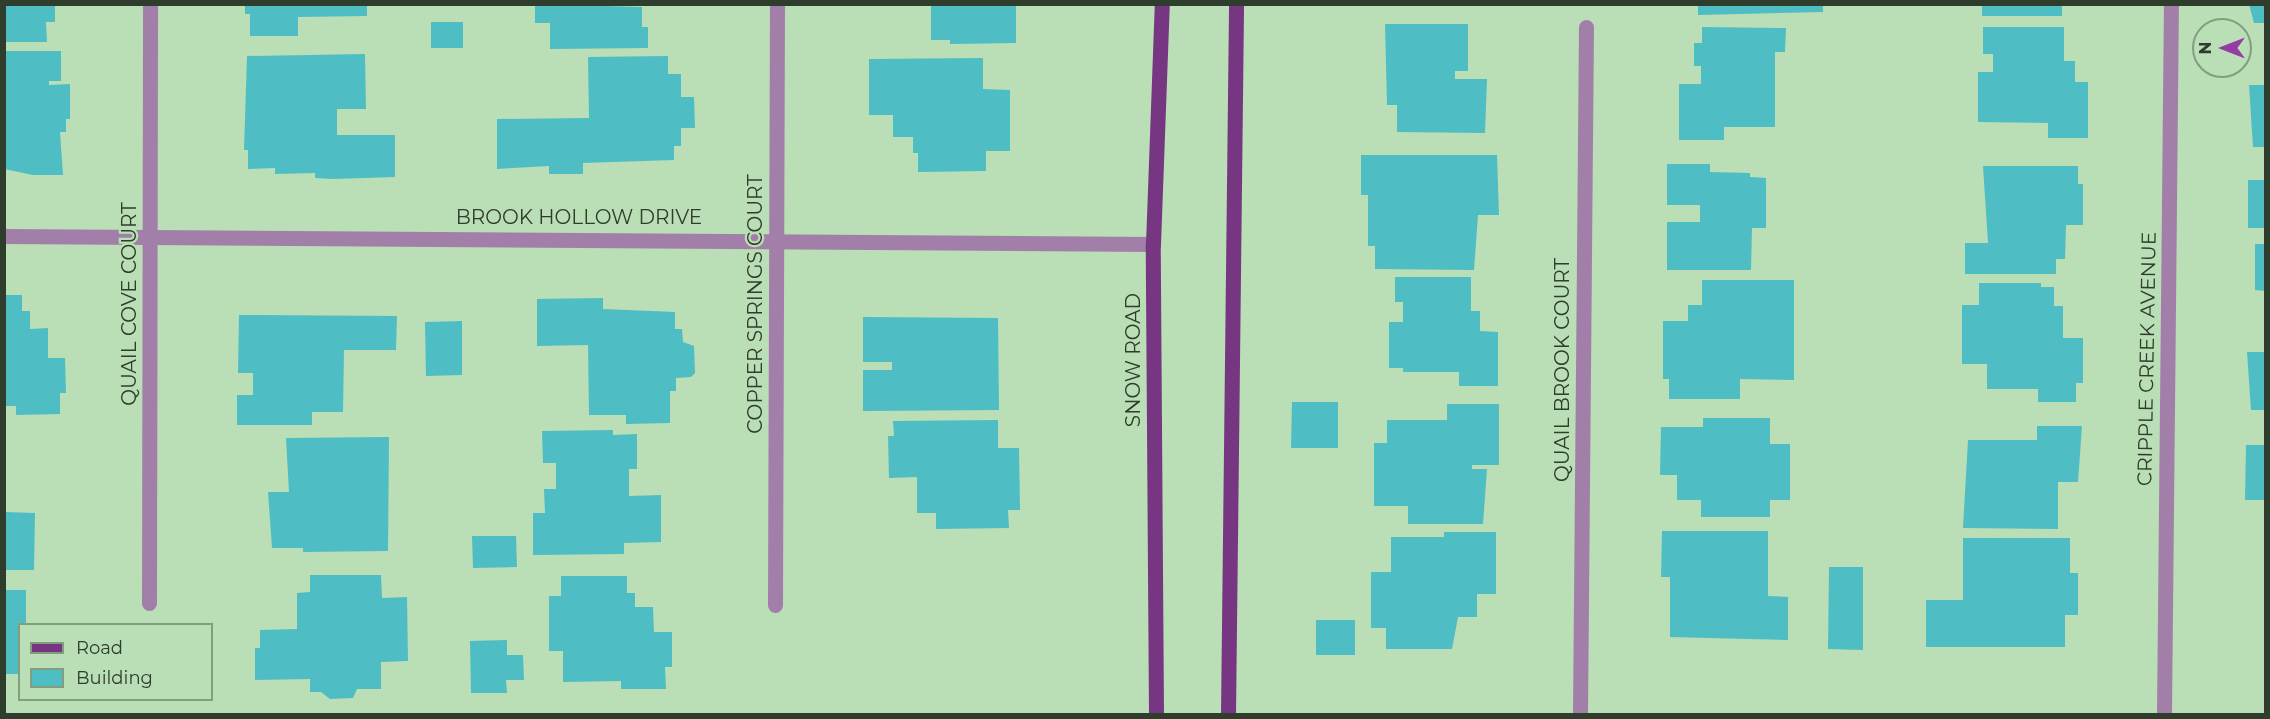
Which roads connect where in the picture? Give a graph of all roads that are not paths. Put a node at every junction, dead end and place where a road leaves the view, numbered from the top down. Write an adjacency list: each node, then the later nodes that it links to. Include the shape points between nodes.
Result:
1 (150, 4): 8 (street, QUAIL COVE COURT)
2 (777, 4): 9 (street, COPPER SPRINGS COURT)
3 (1162, 4): 10 (main road, SNOW ROAD)
4 (1236, 4): 14 (main road)
5 (2172, 4): 16 (street, CRIPPLE CREEK AVENUE)
6 (1586, 27): 15 (street, QUAIL BROOK COURT)
7 (4, 236): 8 (street, BROOK HOLLOW DRIVE)
8 (151, 237): 9 (street, BROOK HOLLOW DRIVE); 11 (street, QUAIL COVE COURT)
9 (776, 239): 10 (street, BROOK HOLLOW DRIVE); 12 (street, COPPER SPRINGS COURT)
10 (1154, 244): 13 (main road, SNOW ROAD)
11 (149, 603)
12 (775, 604)
13 (1156, 714)
14 (1227, 714)
15 (1580, 714)
16 (2164, 714)

